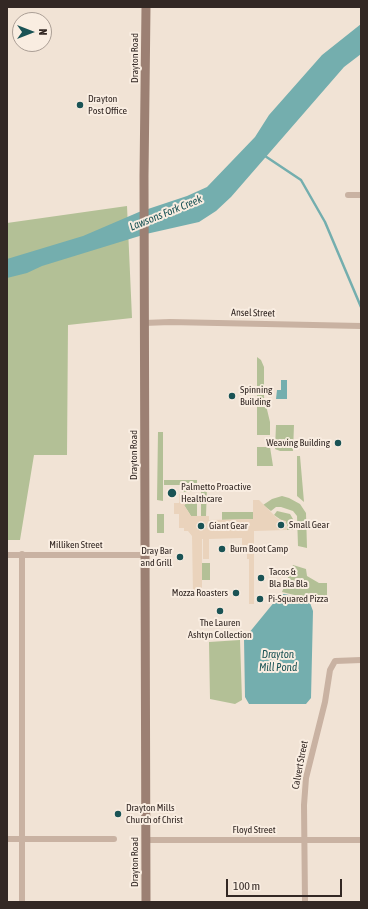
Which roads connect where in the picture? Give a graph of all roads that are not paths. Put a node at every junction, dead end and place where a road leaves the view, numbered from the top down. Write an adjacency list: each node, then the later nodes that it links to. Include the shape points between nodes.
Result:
1 (146, 7): 4 (main road, Drayton Road)
2 (348, 195): 3 (street)
3 (361, 195)
4 (144, 323): 5 (street, Ansel Street); 8 (main road, Drayton Road)
5 (361, 326)
6 (22, 554): 7 (street, Milliken Street); 8 (street, Milliken Street); 11 (street)
7 (7, 555)
8 (145, 555): 13 (main road, Drayton Road)
9 (361, 660): 14 (street, Calvert Street, via 340,660 332,665 306,778)
10 (7, 839): 11 (street)
11 (22, 839): 12 (street); 16 (street)
12 (114, 839)
13 (146, 840): 14 (street, Floyd Street); 17 (main road, Drayton Road)
14 (304, 840): 15 (street, Floyd Street); 18 (street, Calvert Street)
15 (361, 840)
16 (22, 902)
17 (146, 902)
18 (305, 902)

